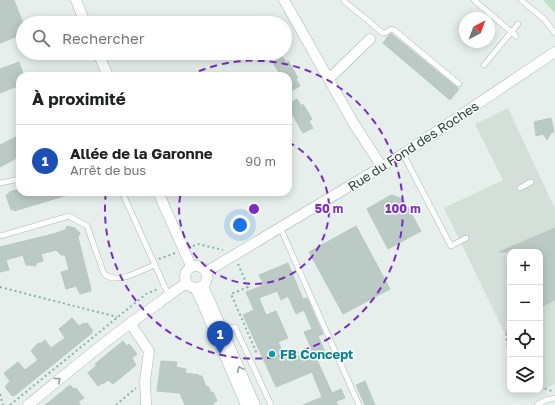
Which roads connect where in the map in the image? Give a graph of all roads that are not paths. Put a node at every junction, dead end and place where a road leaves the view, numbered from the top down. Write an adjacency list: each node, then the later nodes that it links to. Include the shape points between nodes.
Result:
1 (76, 0): 6 (street)
2 (284, 0): 16 (street)
3 (474, 0): 10 (lane)
4 (521, 0): 9 (lane, via 544,19)
5 (344, 1): 8 (lane)
6 (82, 16)
7 (518, 24): 10 (lane)
8 (379, 30): 11 (lane); 17 (lane, via 383,33 390,29 394,30)
9 (555, 33)
10 (514, 34): 14 (lane)
11 (370, 39): 16 (street)
12 (555, 52): 18 (street, Rue du Fond des Roches)
13 (101, 60): 15 (street)
14 (484, 65)
15 (106, 72)
16 (328, 78): 19 (street)
17 (459, 84)
18 (403, 154): 19 (street, Rue du Fond des Roches); 28 (lane, via 452,246)
19 (382, 167): 26 (street, Rue du Fond des Roches)
20 (16, 180): 22 (lane)
21 (531, 182): 23 (lane)
22 (0, 183)
23 (520, 188)
24 (124, 196): 29 (lane)
25 (160, 196): 30 (street)
26 (280, 228): 31 (street, Rue du Fond des Roches); 42 (lane)
27 (0, 236): 29 (lane, via 69,216 87,226 104,274 108,278 118,279)
28 (466, 238)
29 (153, 263): 33 (lane)
30 (191, 266): 31 (street, via 201,267); 32 (street, via 184,275)
31 (206, 272): 32 (street, via 207,279)
32 (195, 286): 33 (street); 35 (street); 39 (street)
33 (167, 292): 34 (street)
34 (132, 321): 37 (street, one-way to 34); 38 (street, via 134,329 149,351 145,381)
35 (221, 327): 40 (street, one-way to 35); 41 (lane, via 235,327)
36 (555, 398): 43 (lane)
37 (28, 405)
38 (146, 405)
39 (246, 405)
40 (256, 405)
41 (271, 405)
42 (359, 405)
43 (537, 405)

